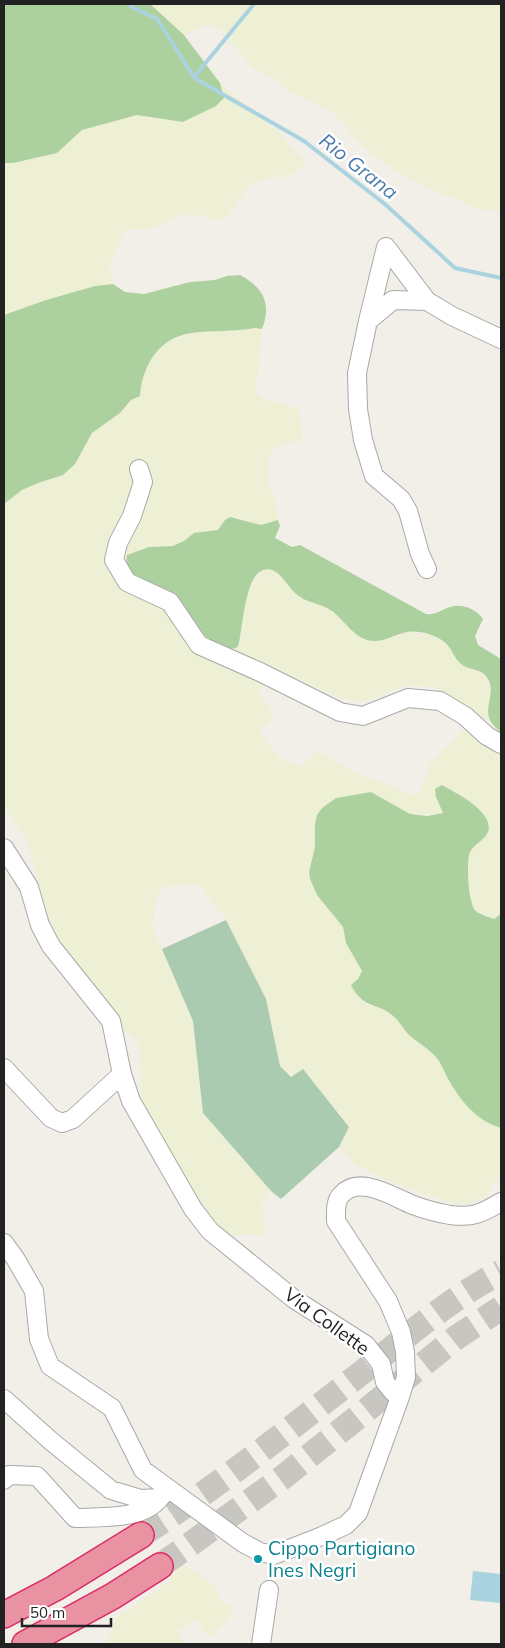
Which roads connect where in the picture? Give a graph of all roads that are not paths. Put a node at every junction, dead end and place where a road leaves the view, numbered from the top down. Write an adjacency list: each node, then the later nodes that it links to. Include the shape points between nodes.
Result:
1 (377, 288): 2 (street); 3 (street, via 386,247); 4 (street)
2 (393, 300): 3 (street); 4 (street)
3 (427, 301): 5 (street)
4 (368, 321): 7 (street, via 358,373 358,409 363,440 374,476 401,499 408,511)
5 (501, 339)
6 (139, 469): 8 (street, via 142,482 114,560 127,582 170,602 200,645 340,712 363,716 408,698 440,700)
7 (427, 569)
8 (501, 744)
9 (4, 848): 11 (street, Via Collette, via 29,887 40,924 51,946 111,1021)
10 (4, 1068): 11 (street, via 51,1118 62,1123 73,1118)
11 (122, 1074): 14 (street, Via Collette, via 131,1101 175,1180 210,1231 294,1299 366,1345 381,1364 385,1382)
12 (501, 1202): 14 (street, via 479,1215 450,1215 416,1206 372,1188 355,1186 340,1195 336,1221 388,1301 401,1332 406,1377)
13 (4, 1243): 17 (street, via 34,1291 39,1339 50,1366 112,1408 143,1470)
14 (400, 1396): 17 (street, via 358,1513 346,1525 322,1536 274,1555 260,1552)
15 (4, 1399): 17 (street, via 110,1490 141,1500)
16 (4, 1480): 17 (street, via 9,1475 38,1476 75,1518 138,1513 154,1506)
17 (164, 1493)
18 (141, 1535): 21 (highway)
19 (160, 1566): 22 (highway)
20 (269, 1590): 23 (street)
21 (4, 1615)
22 (25, 1644)
23 (261, 1644)

